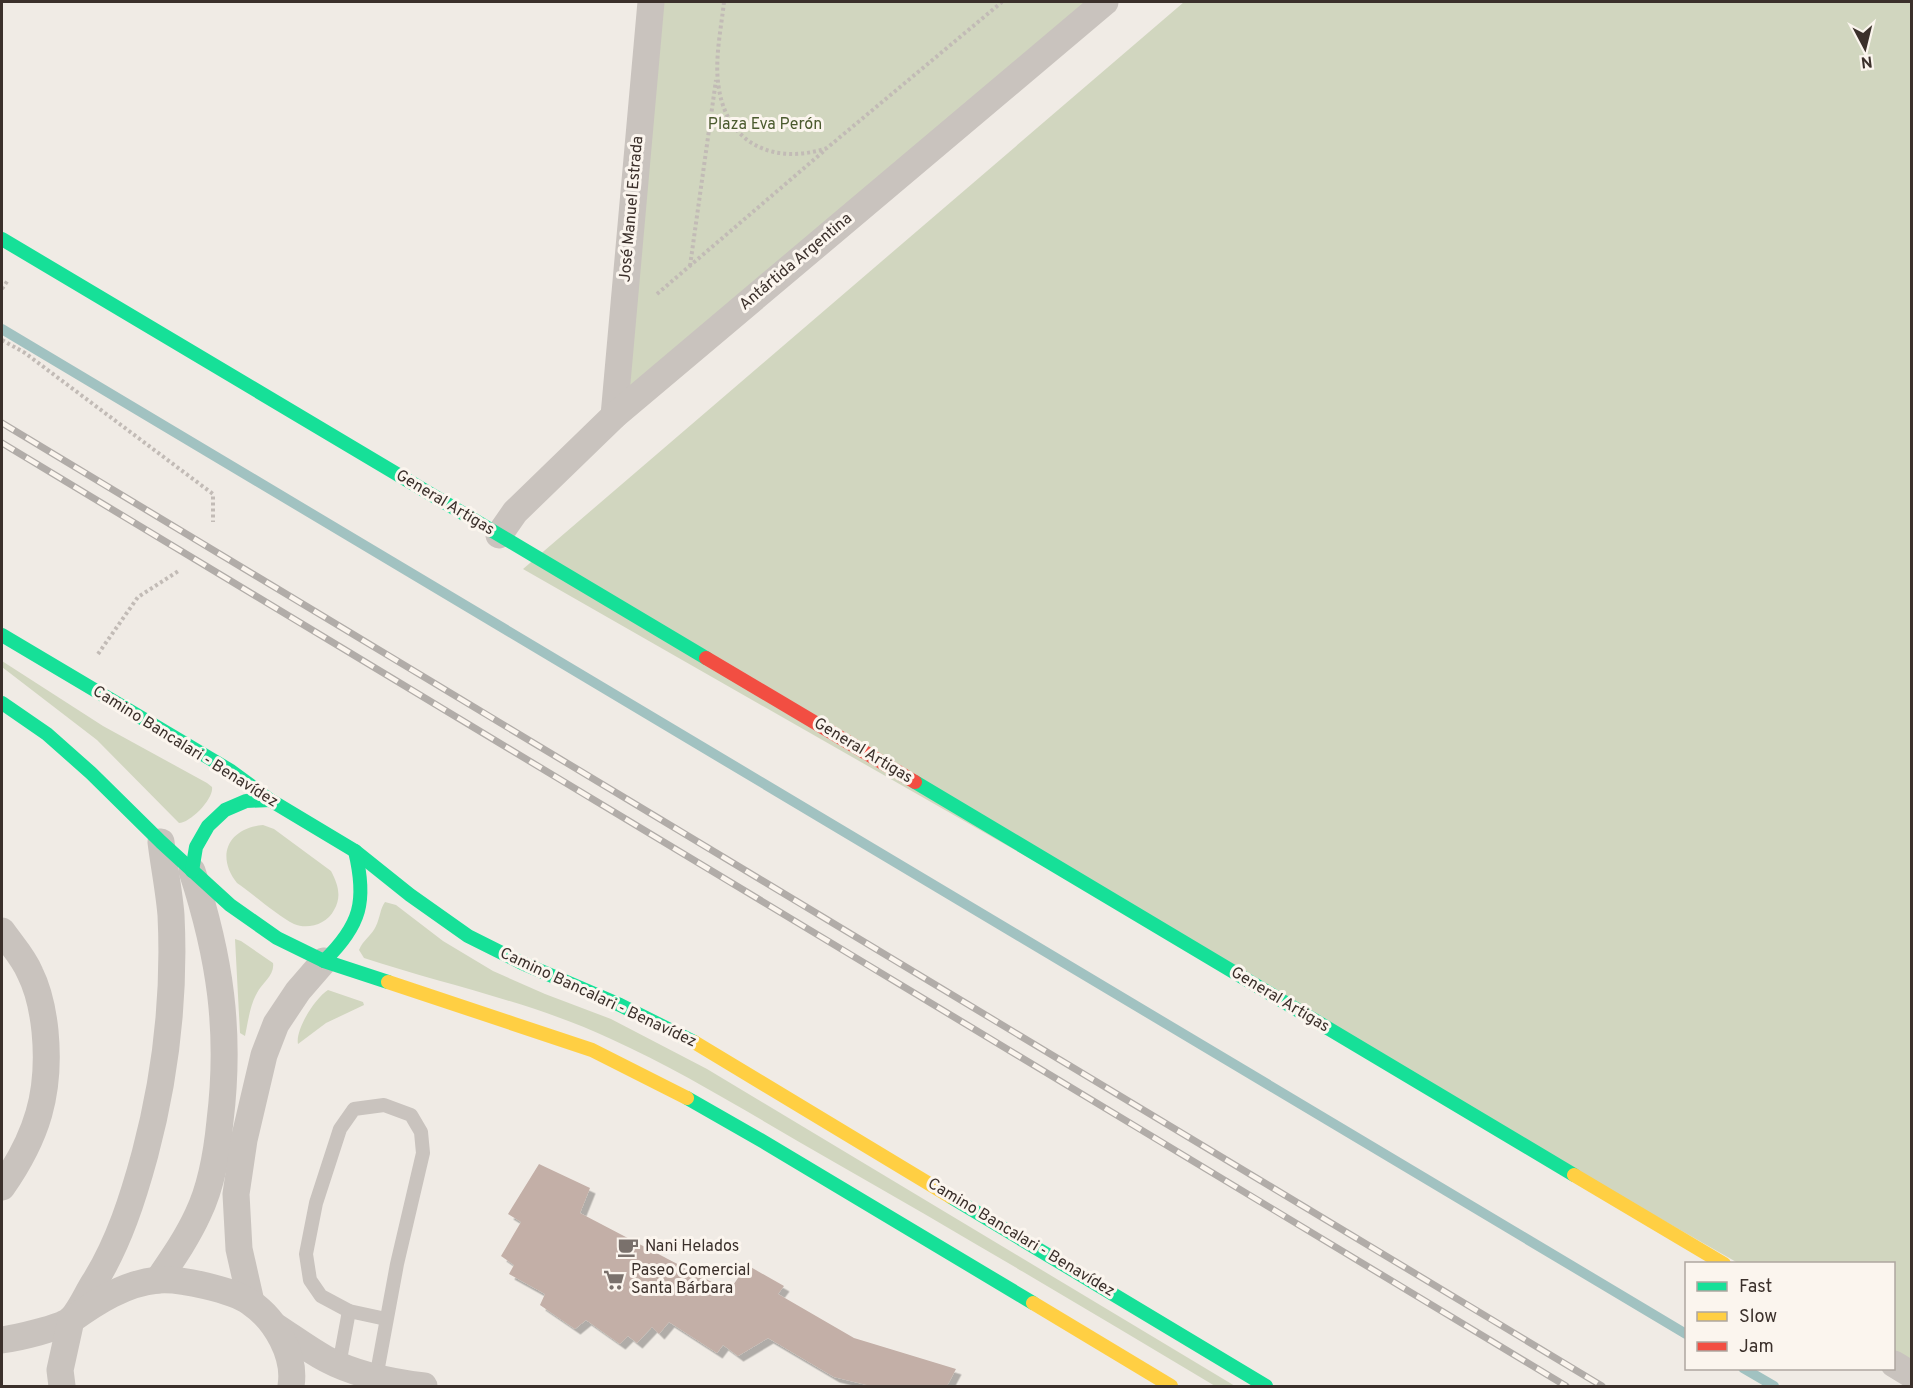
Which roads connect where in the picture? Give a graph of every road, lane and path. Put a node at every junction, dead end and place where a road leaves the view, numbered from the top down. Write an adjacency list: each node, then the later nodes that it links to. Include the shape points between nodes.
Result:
1 (651, 2): 9 (street, José Manuel Estrada)
2 (724, 2): 5 (path)
3 (1002, 2): 6 (path)
4 (1105, 2): 11 (street, Antártida Argentina)
5 (717, 70): 6 (path, via 724,109 735,129 752,144 788,155 808,155); 8 (path)
6 (827, 148): 8 (path)
7 (2, 239): 13 (main road, General Artigas)
8 (690, 266): 9 (path)
9 (622, 324): 11 (street, José Manuel Estrada)
10 (2, 340): 12 (path, via 25,353 213,494)
11 (614, 416): 13 (street, Antártida Argentina, via 515,512)
12 (213, 522)
13 (499, 535): 25 (main road, General Artigas)
14 (180, 570): 16 (path, via 138,597)
15 (2, 635): 18 (main road, Camino Bancalari - Benavídez, via 231,771)
16 (98, 654)
17 (2, 703): 19 (main road, via 47,734)
18 (270, 800): 20 (main road, Camino Bancalari - Benavídez); 21 (main road, via 246,801 225,810 208,826 196,846)
19 (161, 842): 21 (main road); 30 (street, via 171,913 172,983 166,1054 153,1124 122,1228 104,1267)
20 (355, 851): 23 (main road, via 362,875 356,923 343,944); 41 (main road, Camino Bancalari - Benavídez, via 468,936 690,1040)
21 (192, 871): 23 (main road, via 230,905 277,938); 26 (street, via 206,913 223,1001 224,1091 212,1174 199,1212)
22 (2, 931): 24 (street, via 30,972 43,1013 48,1059 40,1113 29,1141)
23 (324, 961): 27 (street, via 276,1024 264,1055 244,1140 236,1194 239,1248); 40 (main road, via 621,1063 775,1148)
24 (2, 1187)
25 (1722, 1262)
26 (158, 1280): 27 (street, via 188,1282); 30 (street, via 100,1299)
27 (251, 1302): 31 (street)
28 (349, 1311): 29 (lane); 29 (lane, via 321,1296 310,1280 306,1254 316,1203 340,1128 354,1109 384,1105 411,1115 421,1131 423,1153); 33 (lane)
29 (386, 1319): 36 (lane)
30 (71, 1320): 32 (street); 37 (street, via 60,1370)
31 (275, 1326): 33 (street); 38 (street, via 289,1357)
32 (2, 1340)
33 (339, 1365): 36 (street)
34 (1895, 1365): 35 (street)
35 (1911, 1375)
36 (374, 1382): 39 (street)
37 (62, 1386)
38 (291, 1386)
39 (424, 1386)
40 (1171, 1386)
41 (1266, 1386)

